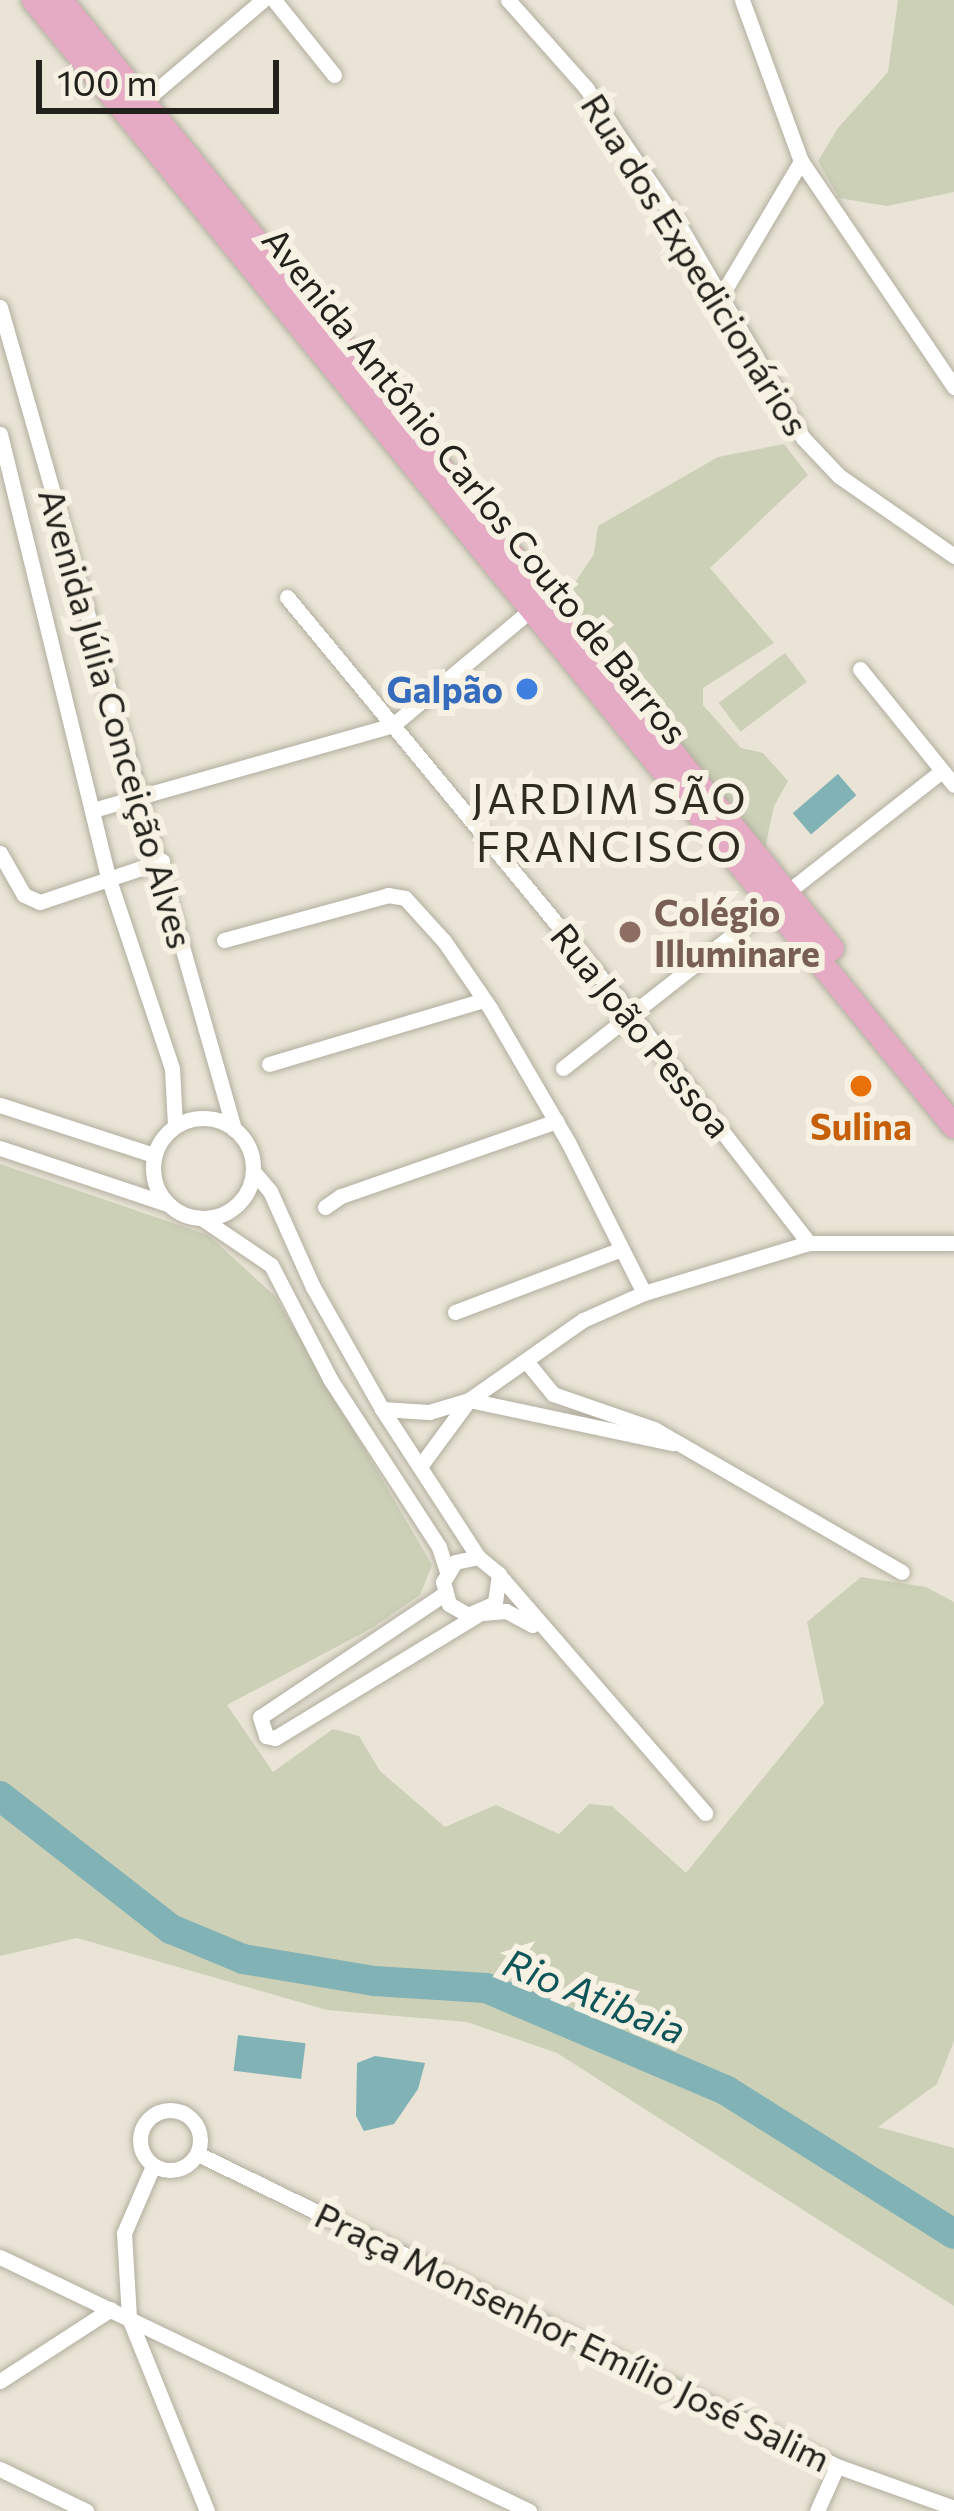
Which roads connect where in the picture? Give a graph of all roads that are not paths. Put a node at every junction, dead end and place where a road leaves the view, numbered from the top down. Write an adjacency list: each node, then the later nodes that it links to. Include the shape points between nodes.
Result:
1 (34, 0): 16 (main road, Avenida Antônio Carlos Couto de Barros)
2 (60, 0): 8 (main road, Avenida Antônio Carlos Couto de Barros)
3 (263, 0): 8 (street)
4 (274, 0): 7 (street)
5 (508, 0): 10 (street, Rua dos Expedicionários, via 586,88)
6 (742, 0): 9 (street)
7 (334, 76)
8 (143, 102): 26 (main road, Avenida Antônio Carlos Couto de Barros)
9 (801, 161): 10 (street); 12 (street)
10 (721, 296): 14 (street, Rua dos Expedicionários, via 803,438 839,476)
11 (0, 307): 21 (street, Avenida Júlia Conceição Alves)
12 (954, 387)
13 (0, 434): 22 (street, Avenida Júlia Conceição Alves)
14 (954, 556)
15 (287, 597): 18 (street, Rua João Pessoa)
16 (533, 608): 18 (street); 26 (main road, Avenida Antônio Carlos Couto de Barros)
17 (860, 669): 19 (street)
18 (393, 725): 21 (street); 29 (street, Rua João Pessoa)
19 (941, 772): 20 (street); 26 (street)
20 (954, 785)
21 (140, 794): 22 (street); 24 (street, Avenida Júlia Conceição Alves)
22 (93, 810): 25 (street, Avenida Júlia Conceição Alves)
23 (0, 853): 25 (street, via 24,895 40,902)
24 (162, 861): 25 (street); 37 (street, Avenida Júlia Conceição Alves)
25 (108, 877): 35 (street, Avenida Júlia Conceição Alves, via 172,1068)
26 (781, 899): 29 (street); 32 (main road, Avenida Antônio Carlos Couto de Barros); 36 (main road, Avenida Antônio Carlos Couto de Barros)
27 (224, 940): 28 (street, via 388,895 404,898)
28 (484, 1000): 30 (street); 34 (street)
29 (632, 1015): 31 (street); 44 (street, Rua João Pessoa)
30 (269, 1064)
31 (563, 1068)
32 (954, 1100)
33 (0, 1105): 39 (street)
34 (556, 1121): 42 (street); 46 (street)
35 (175, 1126): 37 (street, via 195,1118); 39 (street)
36 (954, 1126)
37 (234, 1129): 40 (street, via 248,1144)
38 (0, 1148): 41 (street)
39 (154, 1155): 41 (street, via 157,1190)
40 (253, 1171): 43 (street, via 237,1205); 51 (street)
41 (167, 1204): 43 (street)
42 (326, 1207)
43 (203, 1219): 55 (street, via 272,1265 330,1379)
44 (809, 1243): 45 (street); 47 (street)
45 (954, 1243)
46 (622, 1249): 47 (street); 48 (street)
47 (644, 1293): 49 (street, via 583,1320)
48 (455, 1312)
49 (526, 1361): 50 (street); 52 (street, via 553,1394)
50 (469, 1400): 51 (street, via 429,1412); 52 (street); 53 (street)
51 (382, 1409): 53 (street)
52 (673, 1443): 56 (street)
53 (422, 1466): 54 (street)
54 (478, 1557): 55 (street); 57 (street)
55 (447, 1570): 58 (street)
56 (902, 1571)
57 (499, 1574): 59 (street, via 495,1604); 60 (street)
58 (444, 1594): 59 (street, via 458,1611); 59 (street, via 260,1717 266,1736 275,1738)
59 (481, 1613): 60 (street, via 516,1614)
60 (553, 1642): 61 (street)
61 (704, 1813)
62 (198, 2154): 63 (street, via 175,2170); 63 (street, via 195,2122 179,2110 158,2111 140,2134); 68 (street, Praça Monsenhor Emílio José Salim)
63 (153, 2166): 66 (street, via 124,2233)
64 (0, 2257): 65 (street)
65 (111, 2309): 66 (street); 67 (street)
66 (129, 2318): 72 (street); 73 (street)
67 (0, 2381)
68 (838, 2466): 70 (street, Praça Monsenhor Emílio José Salim); 74 (street)
69 (0, 2469): 71 (street)
70 (954, 2508)
71 (86, 2511)
72 (207, 2511)
73 (529, 2511)
74 (817, 2511)

